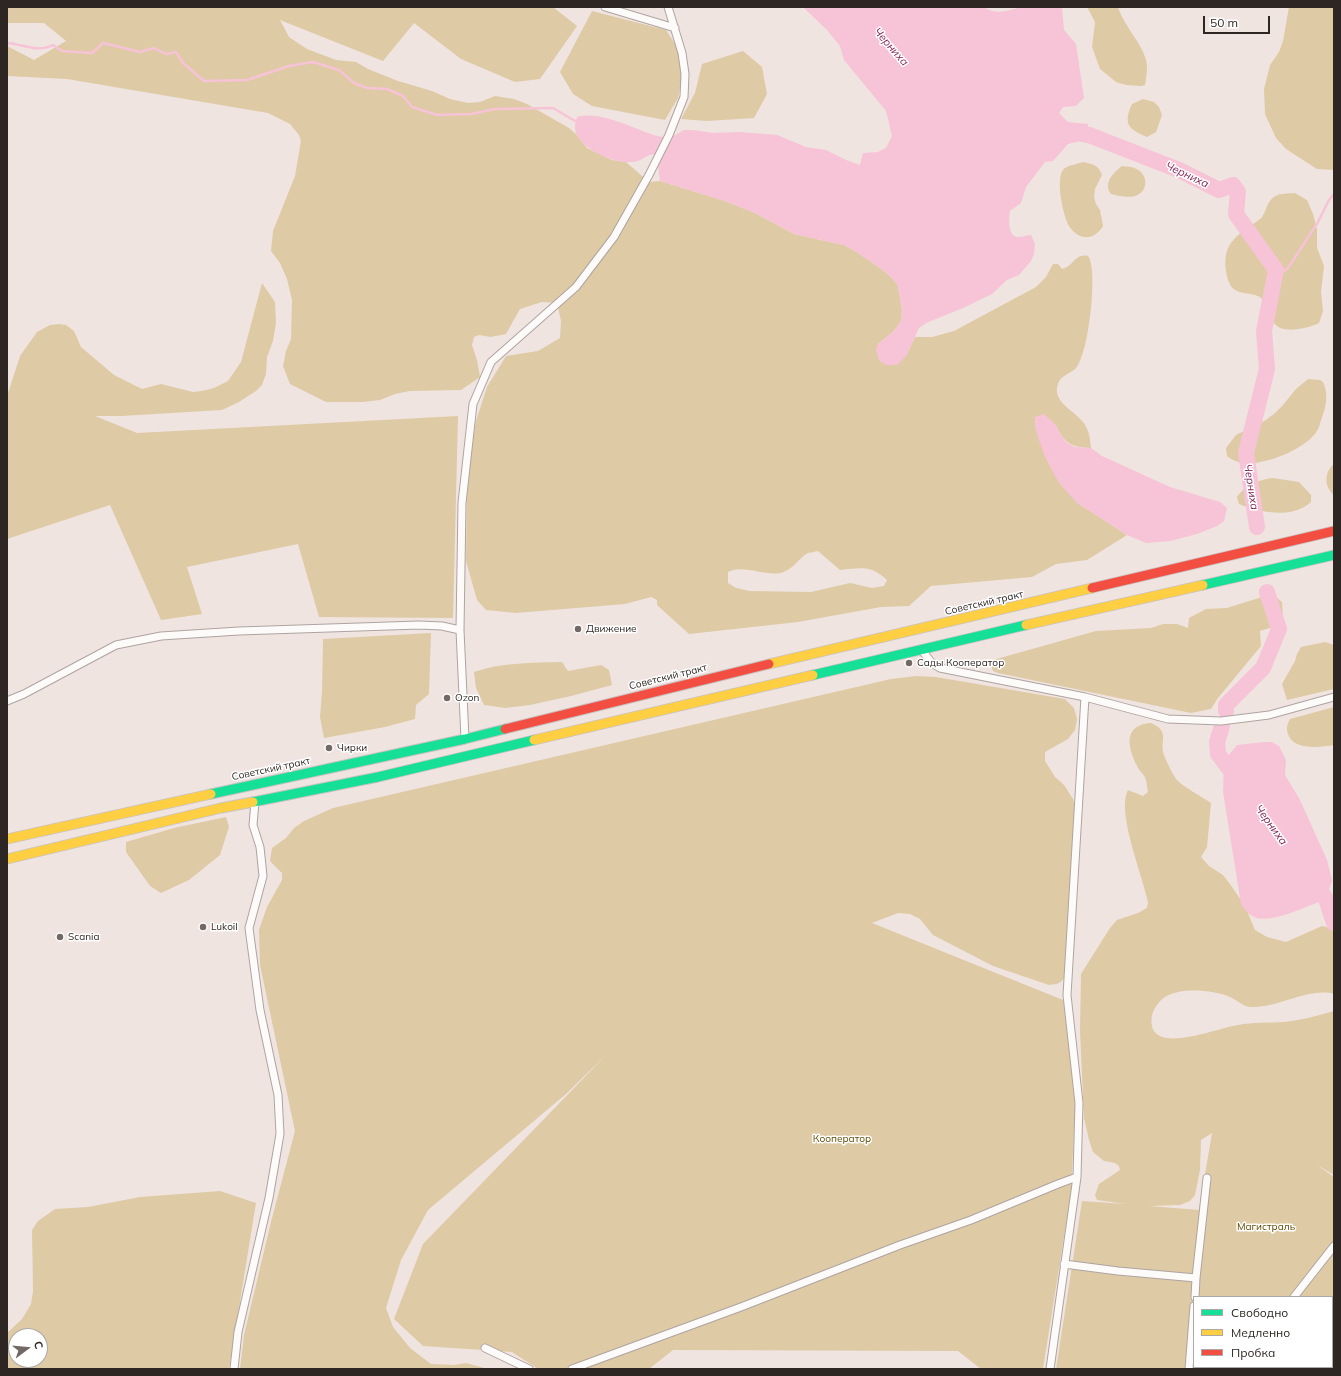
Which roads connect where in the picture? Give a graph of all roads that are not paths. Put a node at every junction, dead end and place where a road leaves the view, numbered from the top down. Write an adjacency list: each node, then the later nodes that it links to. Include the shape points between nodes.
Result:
1 (605, 7): 3 (street)
2 (668, 7): 3 (street)
3 (675, 28): 6 (street, via 685,74 684,97 669,134 641,189 614,237 576,288 491,362 473,404 462,503)
4 (1334, 531): 11 (highway, Советский тракт, via 669,688)
5 (1334, 555): 7 (highway)
6 (460, 630): 10 (street, via 419,625 161,636 116,645); 11 (street)
7 (921, 649): 8 (street, via 931,662 940,668); 12 (highway, via 378,777)
8 (1085, 696): 9 (street, via 1168,719 1221,721 1269,715); 15 (street, via 1067,995 1079,1103)
9 (1334, 697)
10 (7, 701)
11 (465, 739): 13 (highway, Советский тракт)
12 (255, 802): 14 (highway); 24 (street, via 253,825 260,847 263,876 249,928 260,1010 278,1095 280,1134 269,1198 238,1332)
13 (7, 839)
14 (7, 859)
15 (1077, 1177): 18 (street); 26 (street, via 971,1220)
16 (1207, 1178): 19 (street)
17 (1334, 1246): 21 (street)
18 (1064, 1264): 19 (street); 27 (street)
19 (1196, 1278): 20 (street)
20 (1195, 1296)
21 (1295, 1296)
22 (1193, 1319): 28 (street)
23 (485, 1348): 25 (street)
24 (234, 1369)
25 (529, 1369)
26 (572, 1369)
27 (1050, 1369)
28 (1189, 1369)

